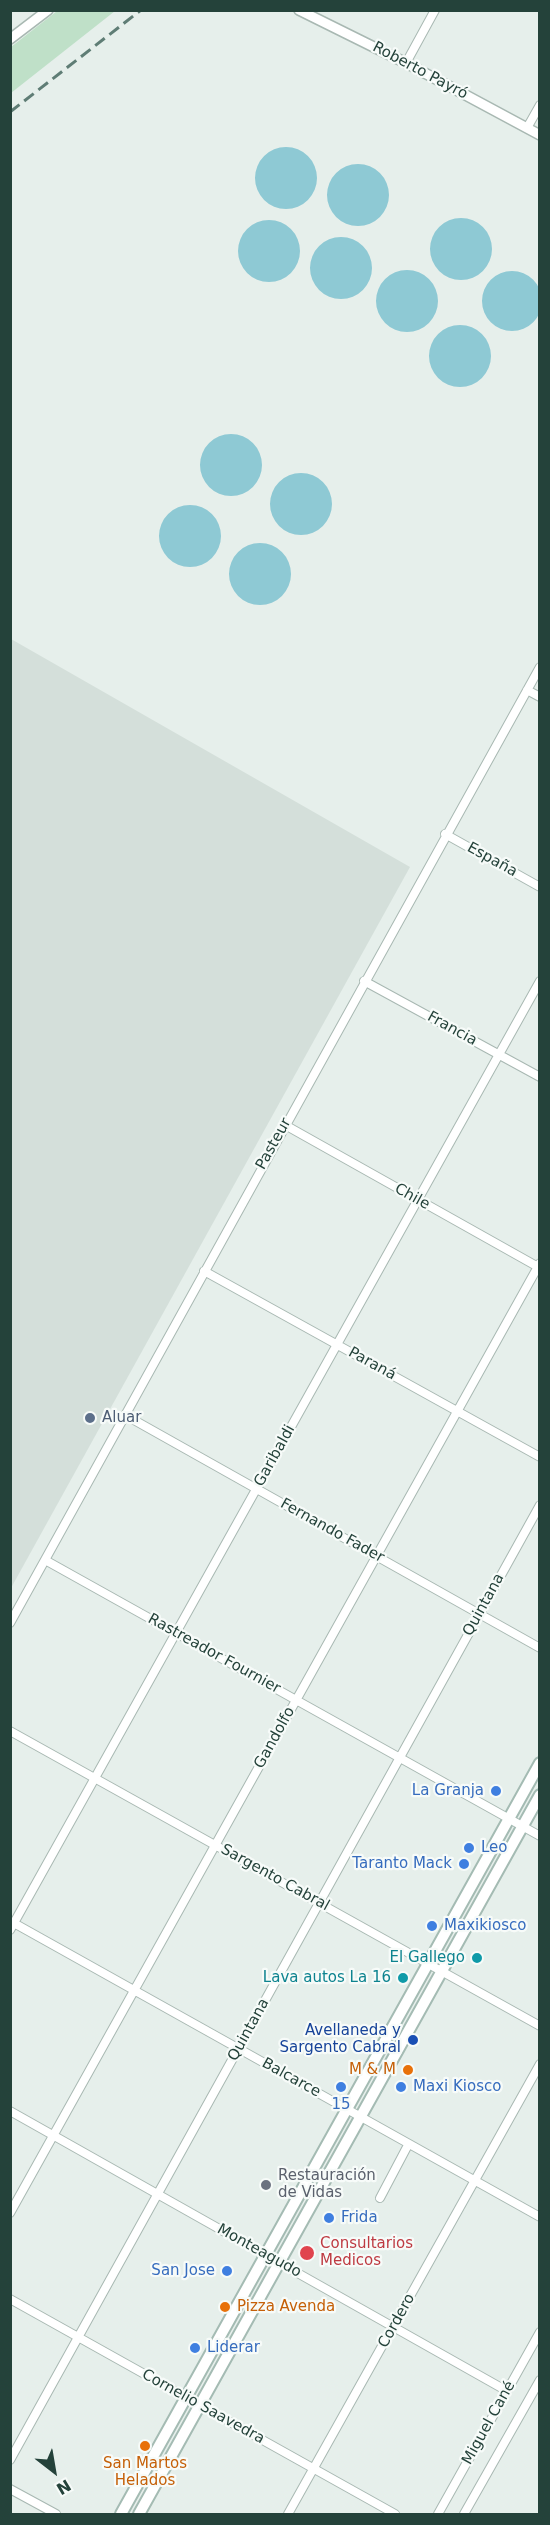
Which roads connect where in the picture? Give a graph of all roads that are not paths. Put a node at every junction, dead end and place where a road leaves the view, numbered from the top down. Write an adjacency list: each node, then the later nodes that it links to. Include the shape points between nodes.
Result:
1 (48, 10): 4 (street)
2 (299, 10): 5 (street, Roberto Payró)
3 (435, 10): 5 (street)
4 (10, 39)
5 (406, 63): 7 (street, Roberto Payró)
6 (540, 105): 7 (street)
7 (527, 128): 8 (street, Roberto Payró)
8 (540, 135)
9 (540, 667): 10 (street, Pasteur)
10 (527, 690): 11 (street); 12 (street, Pasteur)
11 (540, 697)
12 (445, 834): 13 (street, España); 14 (street, Pasteur)
13 (540, 887)
14 (364, 981): 16 (street, Francia); 18 (street, Pasteur)
15 (540, 981): 16 (street, Garibaldi)
16 (499, 1055): 17 (street, Francia); 19 (street, Garibaldi)
17 (540, 1077)
18 (285, 1125): 19 (street, Chile); 21 (street, Pasteur)
19 (418, 1200): 20 (street, Chile); 22 (street, Garibaldi)
20 (539, 1266): 23 (street, Gandolfo)
21 (204, 1271): 22 (street, Paraná); 24 (street, Pasteur)
22 (337, 1345): 23 (street, Paraná); 26 (street, Garibaldi)
23 (457, 1411): 25 (street, Paraná); 28 (street, Gandolfo)
24 (125, 1415): 26 (street, Fernando Fader); 29 (street, Pasteur)
25 (540, 1457)
26 (257, 1489): 28 (street, Fernando Fader); 32 (street, Garibaldi)
27 (540, 1505): 30 (street, Quintana)
28 (376, 1556): 30 (street, Fernando Fader); 34 (street, Gandolfo)
29 (45, 1560): 31 (street, Pasteur); 32 (street, Rastreador Fournier)
30 (479, 1614): 33 (street, Fernando Fader); 36 (street, Quintana)
31 (10, 1623)
32 (176, 1633): 34 (street, Rastreador Fournier); 38 (street, Garibaldi)
33 (540, 1648)
34 (296, 1700): 36 (street, Rastreador Fournier); 43 (street, Gandolfo)
35 (10, 1731): 38 (street, Sargento Cabral)
36 (400, 1758): 40 (street, Rastreador Fournier); 44 (street, Quintana)
37 (540, 1764): 40 (main road)
38 (96, 1778): 43 (street, Sargento Cabral); 45 (street, Garibaldi)
39 (540, 1795): 41 (main road)
40 (509, 1818): 41 (street, Rastreador Fournier); 46 (main road)
41 (522, 1826): 42 (street, Rastreador Fournier); 47 (main road)
42 (540, 1836)
43 (216, 1845): 44 (street, Sargento Cabral); 48 (street, Gandolfo)
44 (319, 1903): 46 (street, Sargento Cabral); 50 (street, Quintana)
45 (12, 1925): 48 (street, Balcarce)
46 (428, 1964): 47 (street, Sargento Cabral); 52 (main road)
47 (441, 1971): 49 (street, Sargento Cabral); 54 (main road)
48 (135, 1991): 50 (street, Balcarce); 55 (street, Gandolfo)
49 (540, 2026)
50 (238, 2049): 52 (street, Balcarce); 58 (street, Quintana)
51 (540, 2064): 57 (street, Cordero)
52 (347, 2110): 54 (street, Balcarce); 62 (main road)
53 (10, 2111): 55 (street, Monteagudo)
54 (360, 2117): 56 (street, Balcarce); 63 (main road)
55 (53, 2135): 58 (street, Monteagudo); 60 (street, Gandolfo)
56 (408, 2145): 57 (street, Balcarce); 59 (street)
57 (475, 2181): 61 (street, Balcarce); 65 (street, Cordero)
58 (158, 2194): 62 (street, Monteagudo); 67 (street, Quintana)
59 (380, 2198)
60 (10, 2213)
61 (540, 2217)
62 (266, 2255): 63 (street, Monteagudo); 70 (main road)
63 (279, 2263): 65 (street, Monteagudo); 71 (main road)
64 (10, 2299): 67 (street, Cornelio Saavedra)
65 (393, 2327): 69 (street, Monteagudo); 73 (street, Cordero)
66 (540, 2332): 69 (street, Miguel Cané)
67 (79, 2337): 70 (street, Cornelio Saavedra); 72 (street, Quintana)
68 (540, 2380): 81 (street)
69 (507, 2391): 80 (street, Miguel Cané)
70 (187, 2398): 71 (street, Cornelio Saavedra); 76 (main road)
71 (200, 2405): 73 (street, Cornelio Saavedra); 77 (main road)
72 (10, 2460)
73 (314, 2469): 78 (street, Cordero); 79 (street, Cornelio Saavedra)
74 (10, 2489): 75 (street)
75 (56, 2514)
76 (121, 2514)
77 (139, 2514)
78 (288, 2514)
79 (395, 2514)
80 (438, 2514)
81 (464, 2514)

